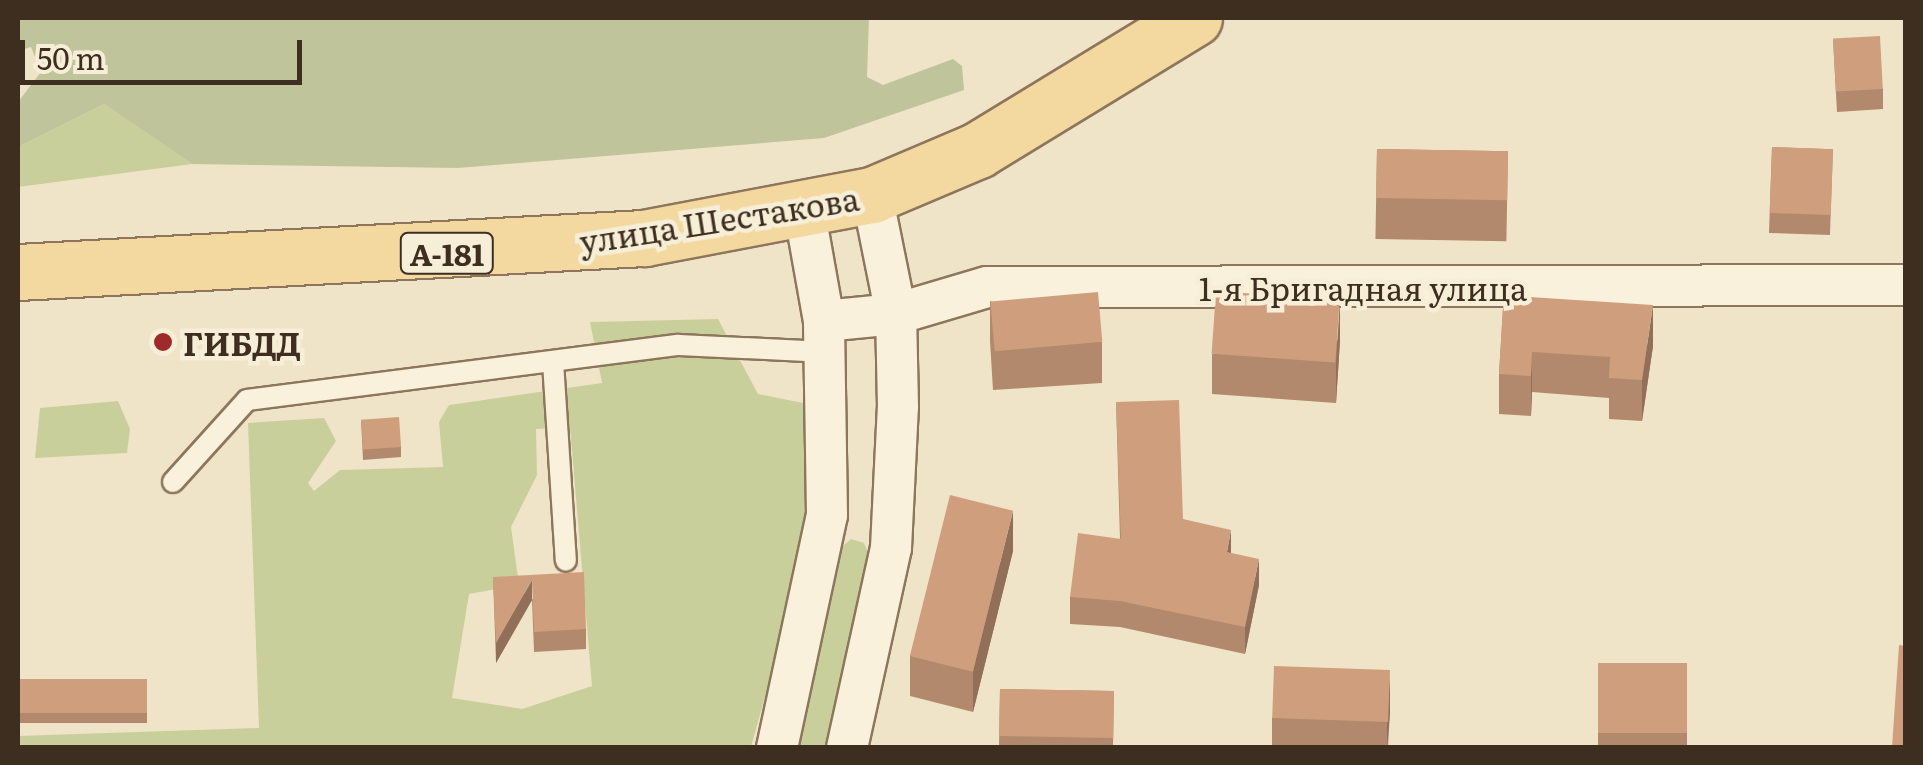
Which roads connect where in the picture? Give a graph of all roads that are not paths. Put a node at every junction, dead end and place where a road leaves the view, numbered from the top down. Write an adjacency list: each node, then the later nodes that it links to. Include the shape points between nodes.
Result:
1 (1194, 18): 2 (main road, улица Шестакова / А-181, via 978,150)
2 (872, 195): 3 (main road, улица Шестакова / А-181); 6 (street)
3 (804, 209): 4 (main road, улица Шестакова / А-181, via 644,238 506,250); 7 (street)
4 (18, 272)
5 (1906, 286): 6 (street, 1-я Бригадная улица, via 988,287)
6 (896, 314): 7 (street, 1-я Бригадная улица); 11 (street, via 891,548)
7 (825, 336): 8 (lane); 12 (street, via 826,515)
8 (554, 362): 9 (lane, via 247,400); 10 (lane)
9 (174, 482)
10 (566, 560)
11 (855, 746)
12 (777, 748)

